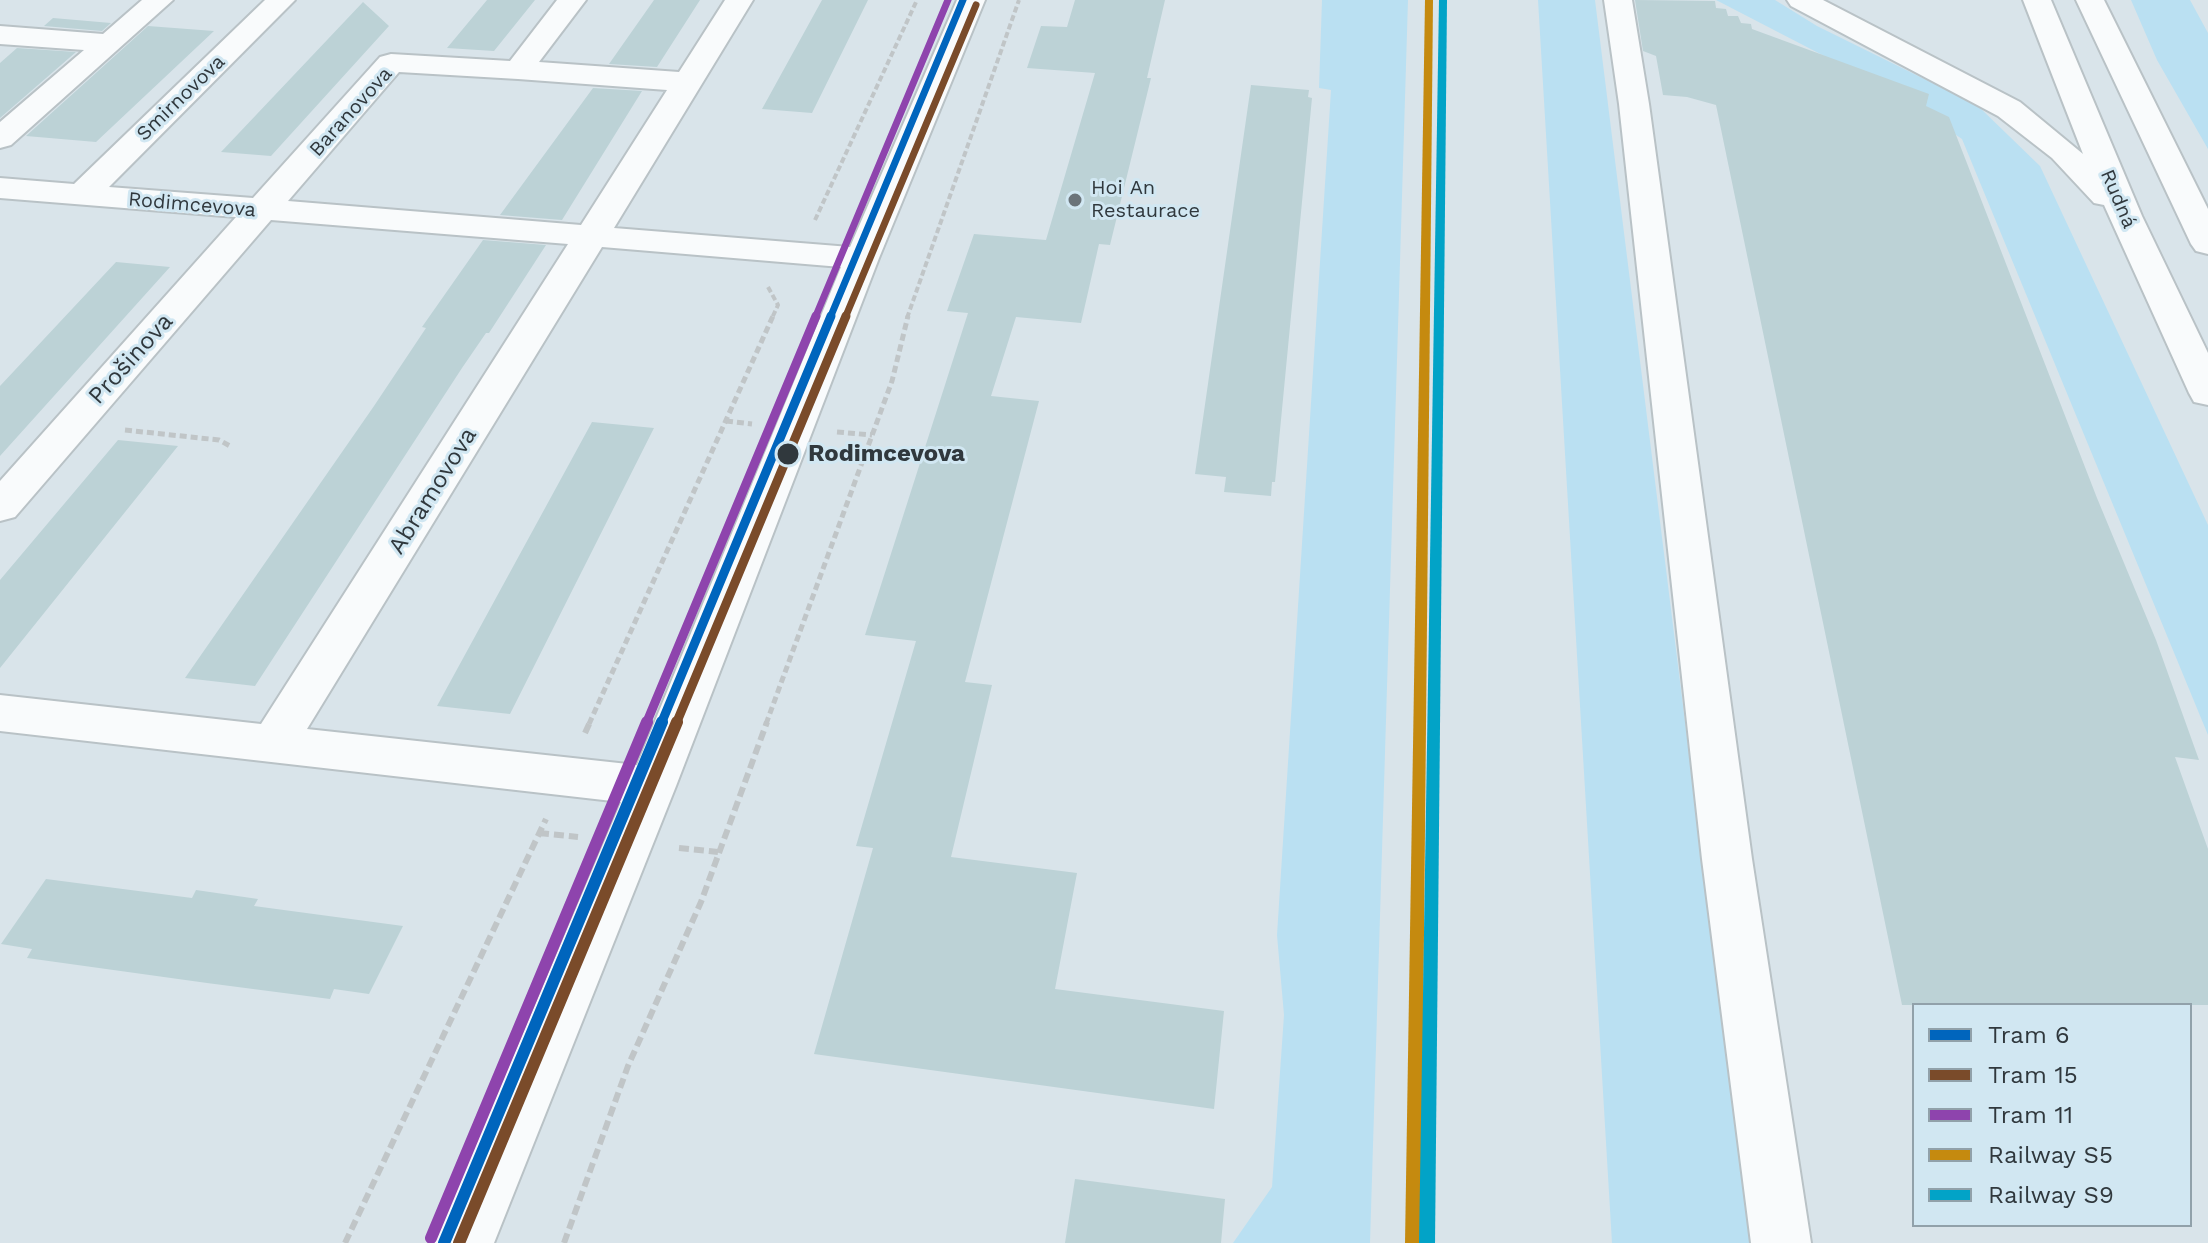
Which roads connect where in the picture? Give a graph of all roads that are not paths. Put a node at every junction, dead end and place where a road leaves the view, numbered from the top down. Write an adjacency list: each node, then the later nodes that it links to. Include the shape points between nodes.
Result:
1 (159, 0): 11 (main road)
2 (281, 0): 16 (main road, Smirnovova)
3 (572, 0): 12 (main road)
4 (739, 0): 13 (main road)
5 (971, 0): 21 (main road)
6 (1618, 0): 28 (main road)
7 (1801, 0): 18 (main road, via 2009,109 2063,151)
8 (2037, 0): 18 (main road, Rudná)
9 (2090, 0): 20 (main road)
10 (0, 35): 11 (main road)
11 (109, 43): 14 (main road)
12 (518, 70): 13 (main road); 17 (main road, Baranovova, via 391,63)
13 (688, 82): 19 (main road)
14 (0, 138)
15 (0, 188): 16 (main road, Rodimcevova)
16 (82, 195): 17 (main road, Rodimcevova)
17 (262, 211): 19 (main road, Rodimcevova); 23 (main road, Prošinova)
18 (2125, 216): 22 (main road, Rudná)
19 (592, 238): 21 (main road, Rodimcevova); 25 (main road, Abramovova)
20 (2208, 244)
21 (862, 258): 26 (main road)
22 (2208, 393)
23 (0, 507)
24 (0, 713): 25 (main road)
25 (273, 744): 26 (main road)
26 (652, 786): 27 (main road)
27 (464, 1243)
28 (1781, 1243)

